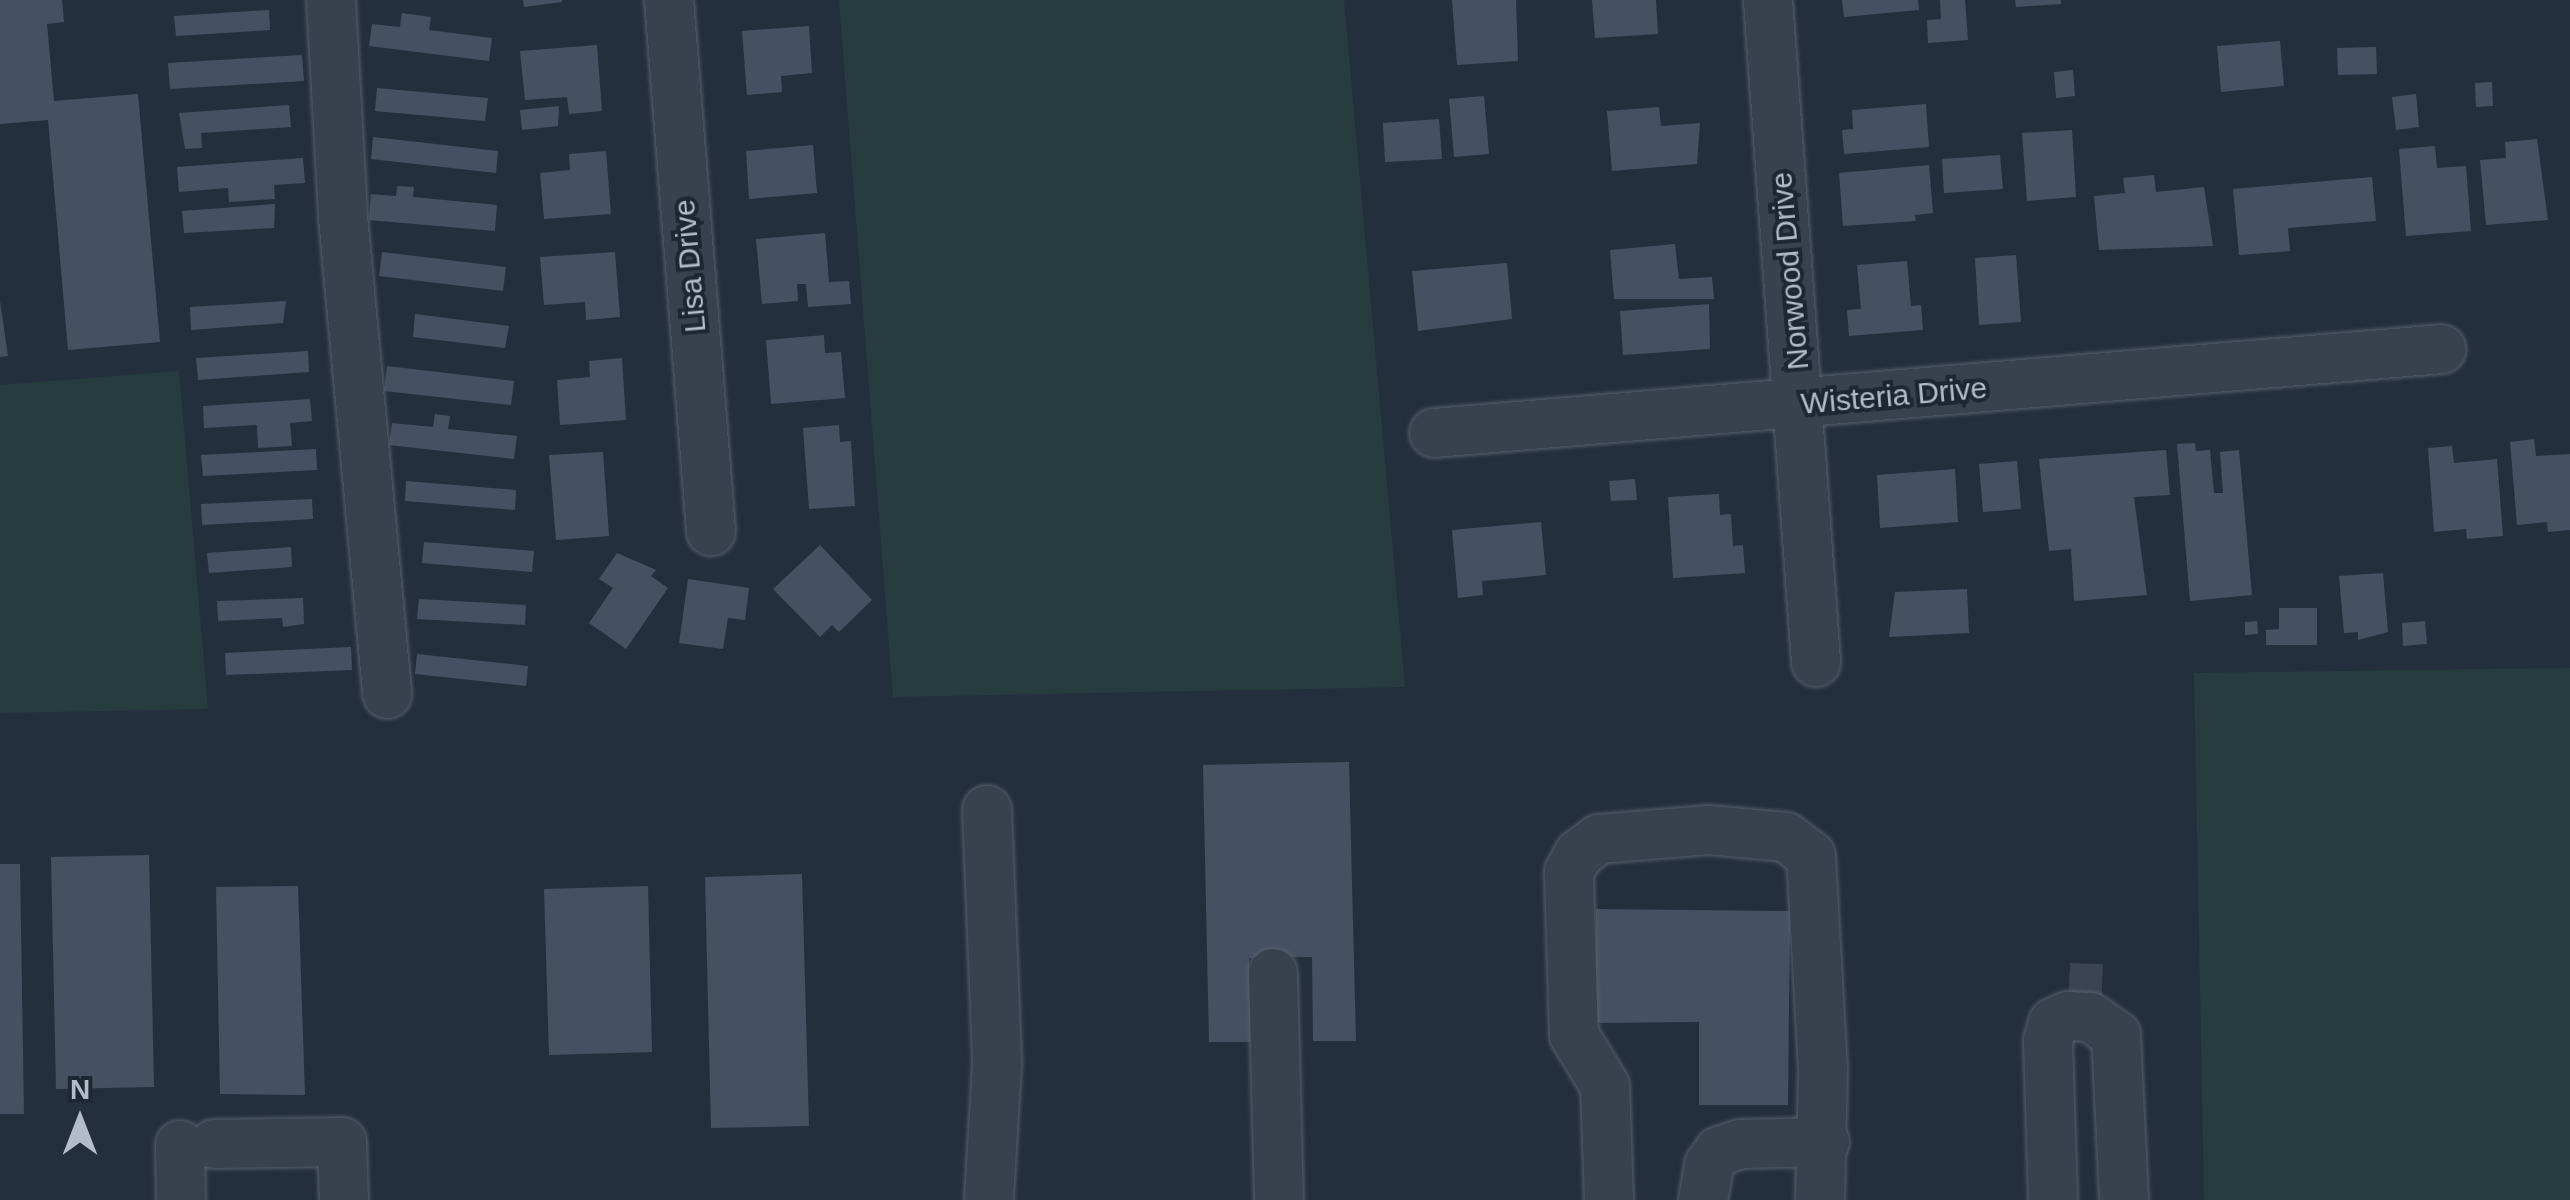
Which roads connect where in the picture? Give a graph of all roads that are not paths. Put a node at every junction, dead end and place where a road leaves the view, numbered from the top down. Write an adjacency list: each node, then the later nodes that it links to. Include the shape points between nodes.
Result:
1 (331, 0): 9 (street)
2 (668, 0): 7 (street, Lisa Drive)
3 (1768, 0): 5 (street, Norwood Drive)
4 (2442, 350): 5 (street, Wisteria Drive)
5 (1800, 404): 6 (street, Wisteria Drive); 8 (street, Norwood Drive)
6 (1434, 432)
7 (711, 531)
8 (1816, 662)
9 (387, 694)
10 (987, 810): 15 (street, via 997,1064)
11 (1273, 973): 16 (street)
12 (1825, 1142): 17 (street, via 1811,856 1786,837 1709,830 1599,839 1569,872 1571,994 1574,1035 1604,1086); 18 (street, via 1741,1144 1720,1151 1709,1165); 19 (street)
13 (181, 1200): 14 (street, via 197,1144 342,1142)
14 (344, 1200)
15 (990, 1200)
16 (1279, 1200)
17 (1609, 1200)
18 (1703, 1200)
19 (1820, 1200)
20 (2053, 1200): 21 (street, via 2074,999 2116,1035)
21 (2124, 1200)

